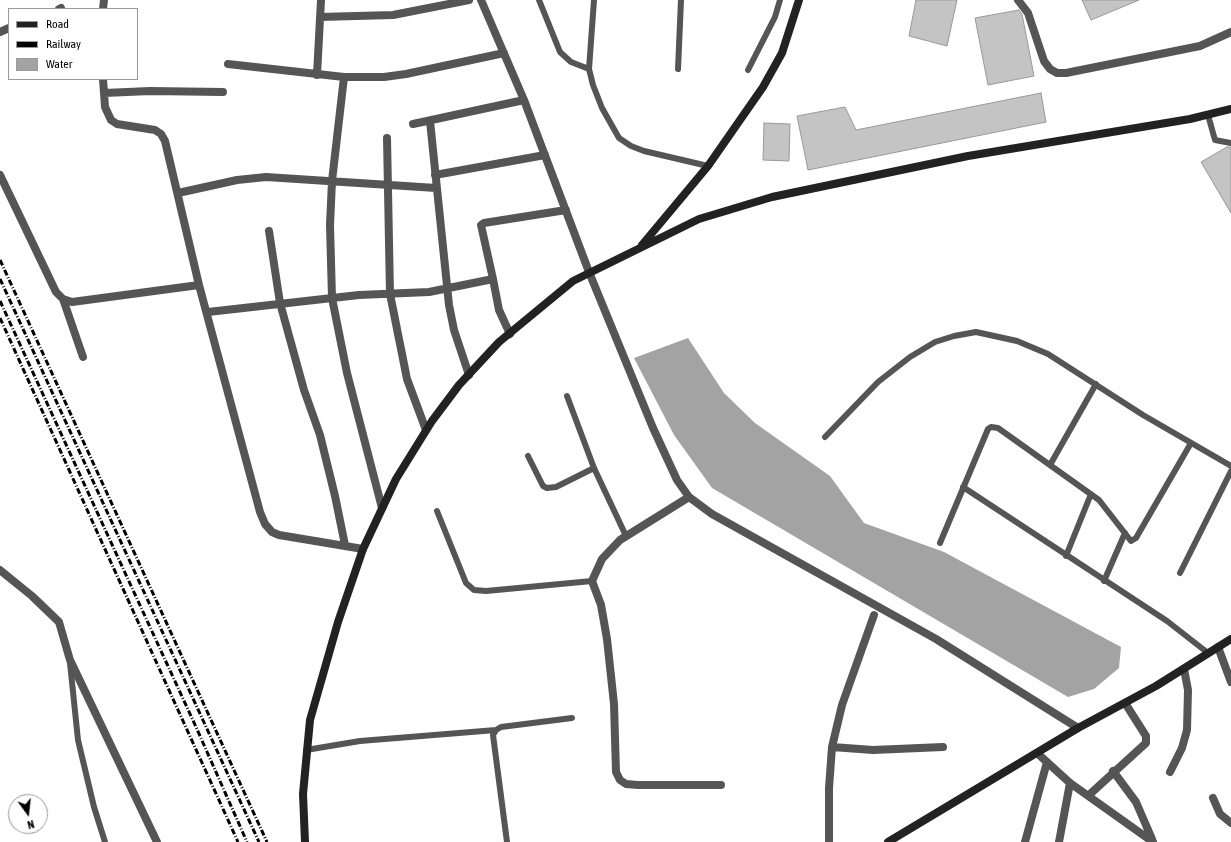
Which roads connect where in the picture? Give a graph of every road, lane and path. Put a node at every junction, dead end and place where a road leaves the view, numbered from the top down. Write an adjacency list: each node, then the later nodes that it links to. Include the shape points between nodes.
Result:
1 (321, 0): 10 (street)
2 (468, 0): 10 (street, via 393,15)
3 (481, 0): 12 (street)
4 (539, 0): 14 (lane, via 560,52 571,62)
5 (594, 0): 14 (lane)
6 (681, 0): 15 (lane)
7 (780, 0): 16 (lane, via 775,17)
8 (799, 0): 30 (street, via 782,53 763,87)
9 (1018, 0): 11 (street, via 1028,13 1044,62 1057,73 1200,46)
10 (320, 17): 17 (street)
11 (1231, 32)
12 (504, 53): 18 (street, via 406,74); 22 (street)
13 (228, 64): 17 (street)
14 (589, 69): 30 (lane, via 602,108 619,138 644,151)
15 (678, 69)
16 (748, 70)
17 (317, 75): 18 (street)
18 (344, 77): 33 (street)
19 (103, 80): 21 (street)
20 (223, 92): 21 (street)
21 (104, 93): 36 (street, via 105,107 111,120 117,124 155,130 160,134 170,156)
22 (524, 100): 25 (street); 29 (street)
23 (1231, 109): 24 (street)
24 (1208, 115): 28 (lane, via 1215,140); 39 (street, via 968,156 772,197 699,219)
25 (430, 121): 26 (street); 32 (street)
26 (413, 124)
27 (387, 138): 34 (street)
28 (1231, 144)
29 (545, 154): 32 (street); 37 (street)
30 (708, 166): 39 (street)
31 (0, 175): 46 (street, via 56,292)
32 (435, 175): 35 (street)
33 (332, 181): 34 (street); 36 (street, via 255,178); 45 (street)
34 (387, 184): 35 (street); 44 (street)
35 (436, 188): 43 (street)
36 (178, 193): 42 (street)
37 (566, 210): 40 (street); 41 (street, via 481,225)
38 (269, 230): 47 (street)
39 (640, 247): 40 (street)
40 (589, 272): 49 (street, via 573,281); 64 (street, via 666,458)
41 (493, 279): 43 (street); 49 (street, via 500,310)
42 (199, 285): 46 (street, via 72,302); 48 (street)
43 (448, 289): 44 (street); 51 (street, via 454,330)
44 (390, 294): 45 (street); 54 (street, via 407,379)
45 (332, 298): 47 (street); 65 (street, via 347,373)
46 (63, 300): 50 (street)
47 (280, 303): 48 (street); 70 (street, via 304,390 320,435)
48 (208, 312): 70 (street, via 265,524 279,535)
49 (510, 334): 51 (street)
50 (82, 357)
51 (469, 375): 54 (street)
52 (1096, 384): 55 (lane, via 1048,354 1017,341 976,332 954,336 935,342 910,357 878,382); 56 (lane, via 1142,415); 58 (lane)
53 (566, 396): 60 (lane)
54 (426, 430): 65 (street, via 396,479)
55 (825, 437)
56 (1191, 443): 59 (lane); 67 (lane, via 1136,538 1131,541)
57 (528, 456): 60 (lane, via 543,486 547,488 556,487)
58 (1050, 465): 62 (lane, via 998,428 991,427); 63 (lane)
59 (1231, 466)
60 (594, 468): 68 (lane)
61 (1231, 471): 74 (lane)
62 (963, 487): 69 (lane); 72 (lane)
63 (1091, 494): 67 (lane, via 1108,510); 72 (lane)
64 (689, 497): 68 (street); 86 (street, via 712,514 936,639)
65 (382, 508): 71 (street)
66 (437, 511): 75 (lane, via 466,583 474,590 486,591)
67 (1125, 534): 76 (lane)
68 (626, 536): 75 (street, via 602,559)
69 (940, 543)
70 (345, 545): 71 (street)
71 (363, 549): 90 (street, via 317,694)
72 (1066, 556): 76 (lane)
73 (0, 570): 81 (street, via 55,616)
74 (1180, 572)
75 (592, 580): 96 (street, via 601,605 607,639 614,704 616,772 620,780 626,784 638,785)
76 (1104, 581): 80 (lane, via 1167,620)
77 (874, 615): 88 (street, via 842,705)
78 (1231, 639): 79 (street)
79 (1218, 647): 80 (street); 83 (street)
80 (1208, 653): 82 (street)
81 (70, 660): 101 (lane, via 78,740); 102 (street)
82 (1184, 669): 84 (street); 94 (street, via 1188,690 1187,730 1182,748)
83 (1231, 682)
84 (1125, 703): 86 (street); 93 (street, via 1147,739)
85 (572, 718): 87 (lane, via 501,727)
86 (1078, 728): 91 (street)
87 (496, 730): 90 (lane, via 360,741); 104 (lane, via 493,742)
88 (832, 747): 89 (street, via 873,750); 105 (street)
89 (944, 747)
90 (306, 750): 103 (street, via 303,794)
91 (1037, 753): 92 (street); 106 (street)
92 (1047, 762): 95 (street); 107 (street)
93 (1113, 771): 97 (street); 100 (street, via 1136,802)
94 (1170, 772)
95 (1070, 783): 97 (street); 108 (street)
96 (721, 785)
97 (1089, 795): 100 (street)
98 (1213, 798): 99 (street, via 1220,814)
99 (1231, 823)
100 (1153, 841)
101 (105, 842)
102 (157, 842)
103 (305, 842)
104 (508, 842)
105 (829, 842)
106 (888, 842)
107 (1024, 842)
108 (1059, 842)

